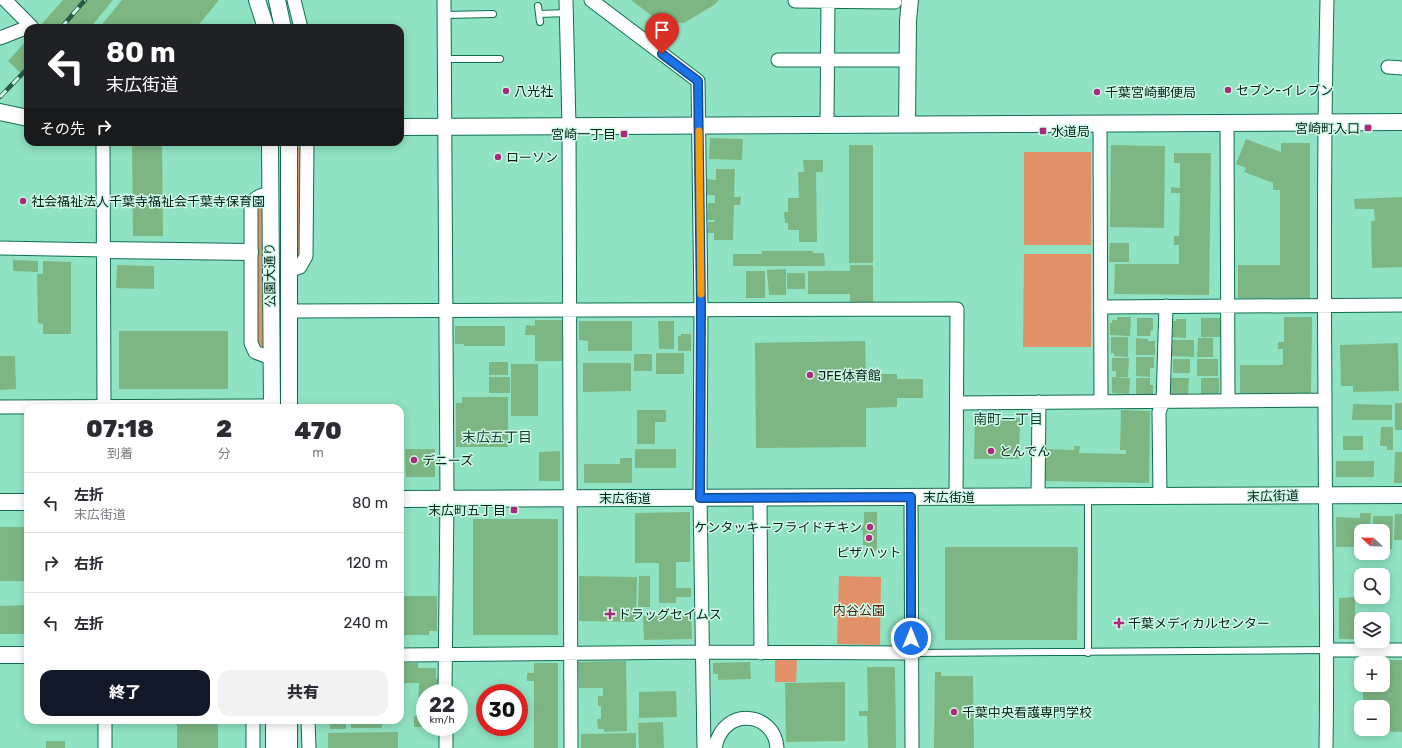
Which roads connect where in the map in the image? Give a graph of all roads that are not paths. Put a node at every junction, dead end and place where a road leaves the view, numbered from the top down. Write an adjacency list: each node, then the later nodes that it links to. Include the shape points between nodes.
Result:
1 (5, 0): 17 (street)
2 (257, 0): 18 (street)
3 (277, 0): 19 (street)
4 (294, 0): 20 (street)
5 (444, 0): 15 (street)
6 (591, 0): 38 (street, via 698,81)
7 (1328, 0): 32 (street)
8 (795, 1): 9 (street)
9 (828, 1): 10 (street); 26 (street)
10 (902, 1): 27 (street, via 908,6)
11 (538, 6): 14 (lane)
12 (566, 6): 14 (lane); 39 (street)
13 (493, 14): 15 (lane)
14 (539, 14): 16 (lane)
15 (444, 15): 23 (street)
16 (540, 22)
17 (29, 24)
18 (265, 24)
19 (282, 24)
20 (300, 24)
21 (24, 28): 22 (street)
22 (0, 38)
23 (444, 59): 24 (lane); 41 (street)
24 (500, 59)
25 (778, 60): 26 (street)
26 (828, 60): 27 (street); 35 (street)
27 (908, 60): 36 (street)
28 (1388, 67): 29 (street)
29 (1402, 68)
30 (0, 112): 31 (street)
31 (24, 117)
32 (1325, 122): 33 (street); 37 (street); 53 (street)
33 (1402, 122)
34 (1100, 123): 36 (street); 37 (street); 55 (street)
35 (827, 124): 36 (street); 38 (street)
36 (907, 124)
37 (1227, 124): 52 (street)
38 (699, 125): 39 (street); 56 (street)
39 (569, 126): 41 (street); 57 (street)
40 (404, 127): 41 (street)
41 (444, 127): 59 (street)
42 (103, 146): 48 (street)
43 (270, 146): 46 (street, 公園大通り)
44 (288, 146): 50 (street, 公園大通り)
45 (307, 146): 50 (street, via 306,256 300,267)
46 (269, 194): 49 (street, via 258,196 252,202); 60 (street, 公園大通り)
47 (0, 248): 48 (street)
48 (105, 250): 49 (street); 66 (street)
49 (250, 252): 60 (street, via 251,343 255,352)
50 (290, 270): 58 (street, 公園大通り)
51 (1166, 306): 52 (street); 55 (street); 65 (street)
52 (1228, 306): 53 (street); 62 (street)
53 (1325, 306): 54 (street); 61 (street)
54 (1402, 306)
55 (1102, 307): 64 (street)
56 (701, 309): 57 (street); 69 (street, via 957,309); 82 (street)
57 (568, 310): 59 (street); 81 (street)
58 (290, 311): 59 (street); 68 (street, 公園大通り)
59 (446, 311): 80 (street)
60 (271, 358): 67 (street, 公園大通り)
61 (1325, 400): 62 (street); 72 (street)
62 (1228, 401): 65 (street)
63 (1039, 402): 64 (street); 69 (street); 77 (street)
64 (1101, 402): 65 (street)
65 (1163, 402): 79 (street, via 1159,412)
66 (104, 404)
67 (272, 404)
68 (289, 404)
69 (957, 404): 76 (street)
70 (0, 407): 71 (street)
71 (24, 407)
72 (1326, 495): 73 (street, 末広街道); 79 (street, 末広街道); 86 (street)
73 (1402, 495)
74 (760, 497): 75 (street, 末広街道); 82 (street, 末広街道); 89 (street)
75 (911, 497): 76 (street, 末広街道); 90 (street)
76 (956, 497): 77 (street, 末広街道)
77 (1038, 497): 78 (street, 末広街道)
78 (1088, 497): 79 (street, 末広街道); 91 (lane)
79 (1160, 497)
80 (446, 498): 81 (street, 末広街道); 83 (street, 末広街道); 94 (street)
81 (570, 498): 82 (street, 末広街道); 92 (street)
82 (700, 498): 88 (street)
83 (404, 499)
84 (0, 502): 85 (street)
85 (24, 502)
86 (1328, 650): 87 (street); 91 (lane); 115 (street)
87 (1402, 650)
88 (703, 652): 89 (street); 92 (street); 111 (street)
89 (761, 653): 90 (street)
90 (911, 653): 91 (lane); 114 (street)
91 (1088, 653)
92 (570, 654): 94 (street); 110 (street)
93 (404, 655): 94 (street)
94 (445, 655): 97 (street)
95 (0, 656): 96 (street)
96 (24, 656)
97 (445, 684)
98 (105, 724): 104 (street)
99 (253, 724): 105 (street)
100 (274, 724): 106 (street)
101 (289, 724): 107 (street)
102 (308, 724): 108 (street)
103 (446, 736): 109 (street)
104 (105, 748)
105 (253, 748)
106 (274, 748)
107 (289, 748)
108 (309, 748)
109 (446, 748)
110 (571, 748)
111 (704, 748)
112 (715, 748): 113 (street, via 725,725 746,718 758,721 768,728 775,738)
113 (777, 748)
114 (912, 748)
115 (1326, 748)

